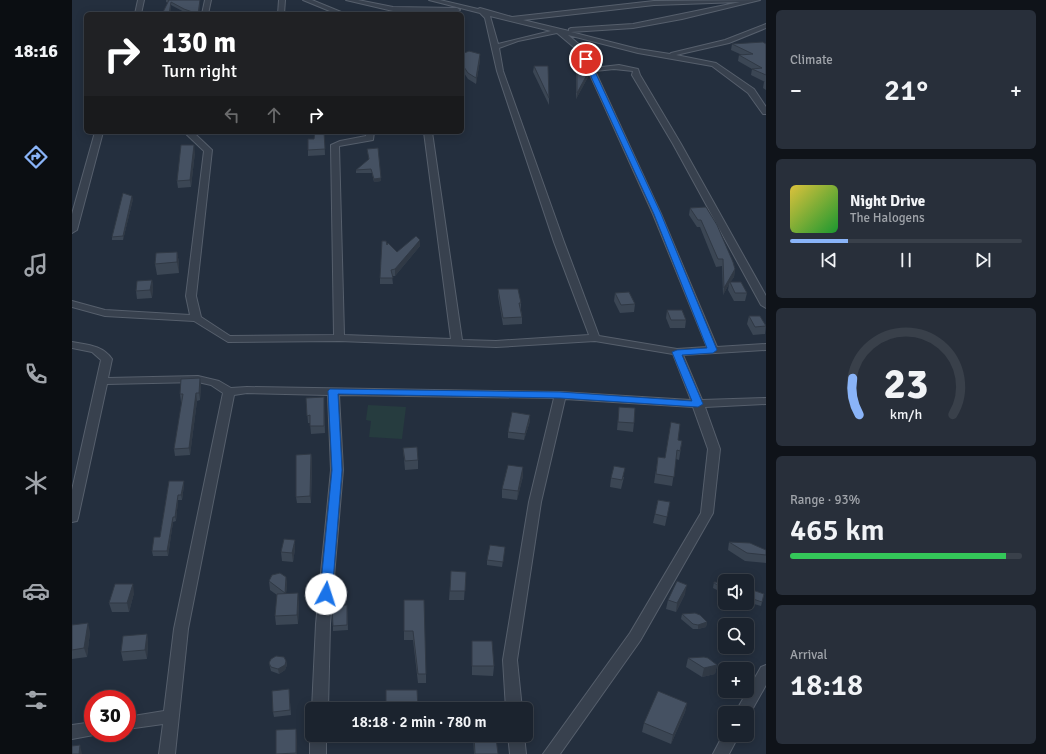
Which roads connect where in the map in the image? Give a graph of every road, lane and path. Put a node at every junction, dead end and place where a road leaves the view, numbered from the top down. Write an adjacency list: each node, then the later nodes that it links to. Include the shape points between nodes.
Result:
1 (141, 0): 10 (street)
2 (208, 0): 11 (street)
3 (282, 0): 12 (street)
4 (306, 0): 13 (street)
5 (348, 0): 9 (street, via 393,8)
6 (432, 0): 9 (street)
7 (743, 0): 14 (street, via 654,3)
8 (757, 0): 17 (street, via 633,26)
9 (481, 10): 15 (street); 18 (street, via 488,17)
10 (138, 12)
11 (206, 12)
12 (281, 12)
13 (338, 12)
14 (532, 16): 15 (street); 17 (street)
15 (512, 18): 17 (street)
16 (766, 26): 19 (street, via 726,42)
17 (558, 31): 18 (street, via 514,40); 19 (street, via 638,51); 20 (street, via 580,48)
18 (495, 47): 31 (street, via 500,71 559,242)
19 (667, 55): 21 (street, via 714,64 751,91)
20 (592, 70): 28 (street, via 606,67 636,70 636,75); 35 (street, via 658,214)
21 (766, 112)
22 (98, 134): 26 (street)
23 (190, 134): 29 (street, via 208,150 191,296)
24 (370, 134): 30 (street, via 370,138 335,145)
25 (428, 134): 32 (street)
26 (72, 230)
27 (72, 304): 29 (street, via 105,313)
28 (766, 305)
29 (196, 318): 30 (street, via 228,339)
30 (340, 338): 32 (street)
31 (596, 338): 32 (street, via 496,344); 36 (street)
32 (457, 343)
33 (72, 345): 37 (street, via 95,349 106,359)
34 (766, 347): 35 (street)
35 (713, 350): 36 (street)
36 (677, 352): 42 (street)
37 (101, 381): 39 (street, via 198,379 215,383); 43 (street)
38 (333, 391): 39 (street); 40 (street); 45 (street, via 337,470 323,624)
39 (229, 392): 48 (street, via 181,629)
40 (560, 395): 42 (street); 46 (street, via 535,502 510,660)
41 (766, 401): 42 (street)
42 (698, 404): 58 (street, via 714,449 708,514 635,637)
43 (72, 518)
44 (766, 671): 47 (street)
45 (320, 702)
46 (513, 702)
47 (747, 706)
48 (171, 716): 49 (street); 55 (street)
49 (136, 722)
50 (84, 730): 51 (street)
51 (72, 732)
52 (318, 742): 56 (street)
53 (517, 742): 57 (street)
54 (727, 742): 59 (street)
55 (167, 754)
56 (318, 754)
57 (518, 754)
58 (551, 754)
59 (721, 754)

